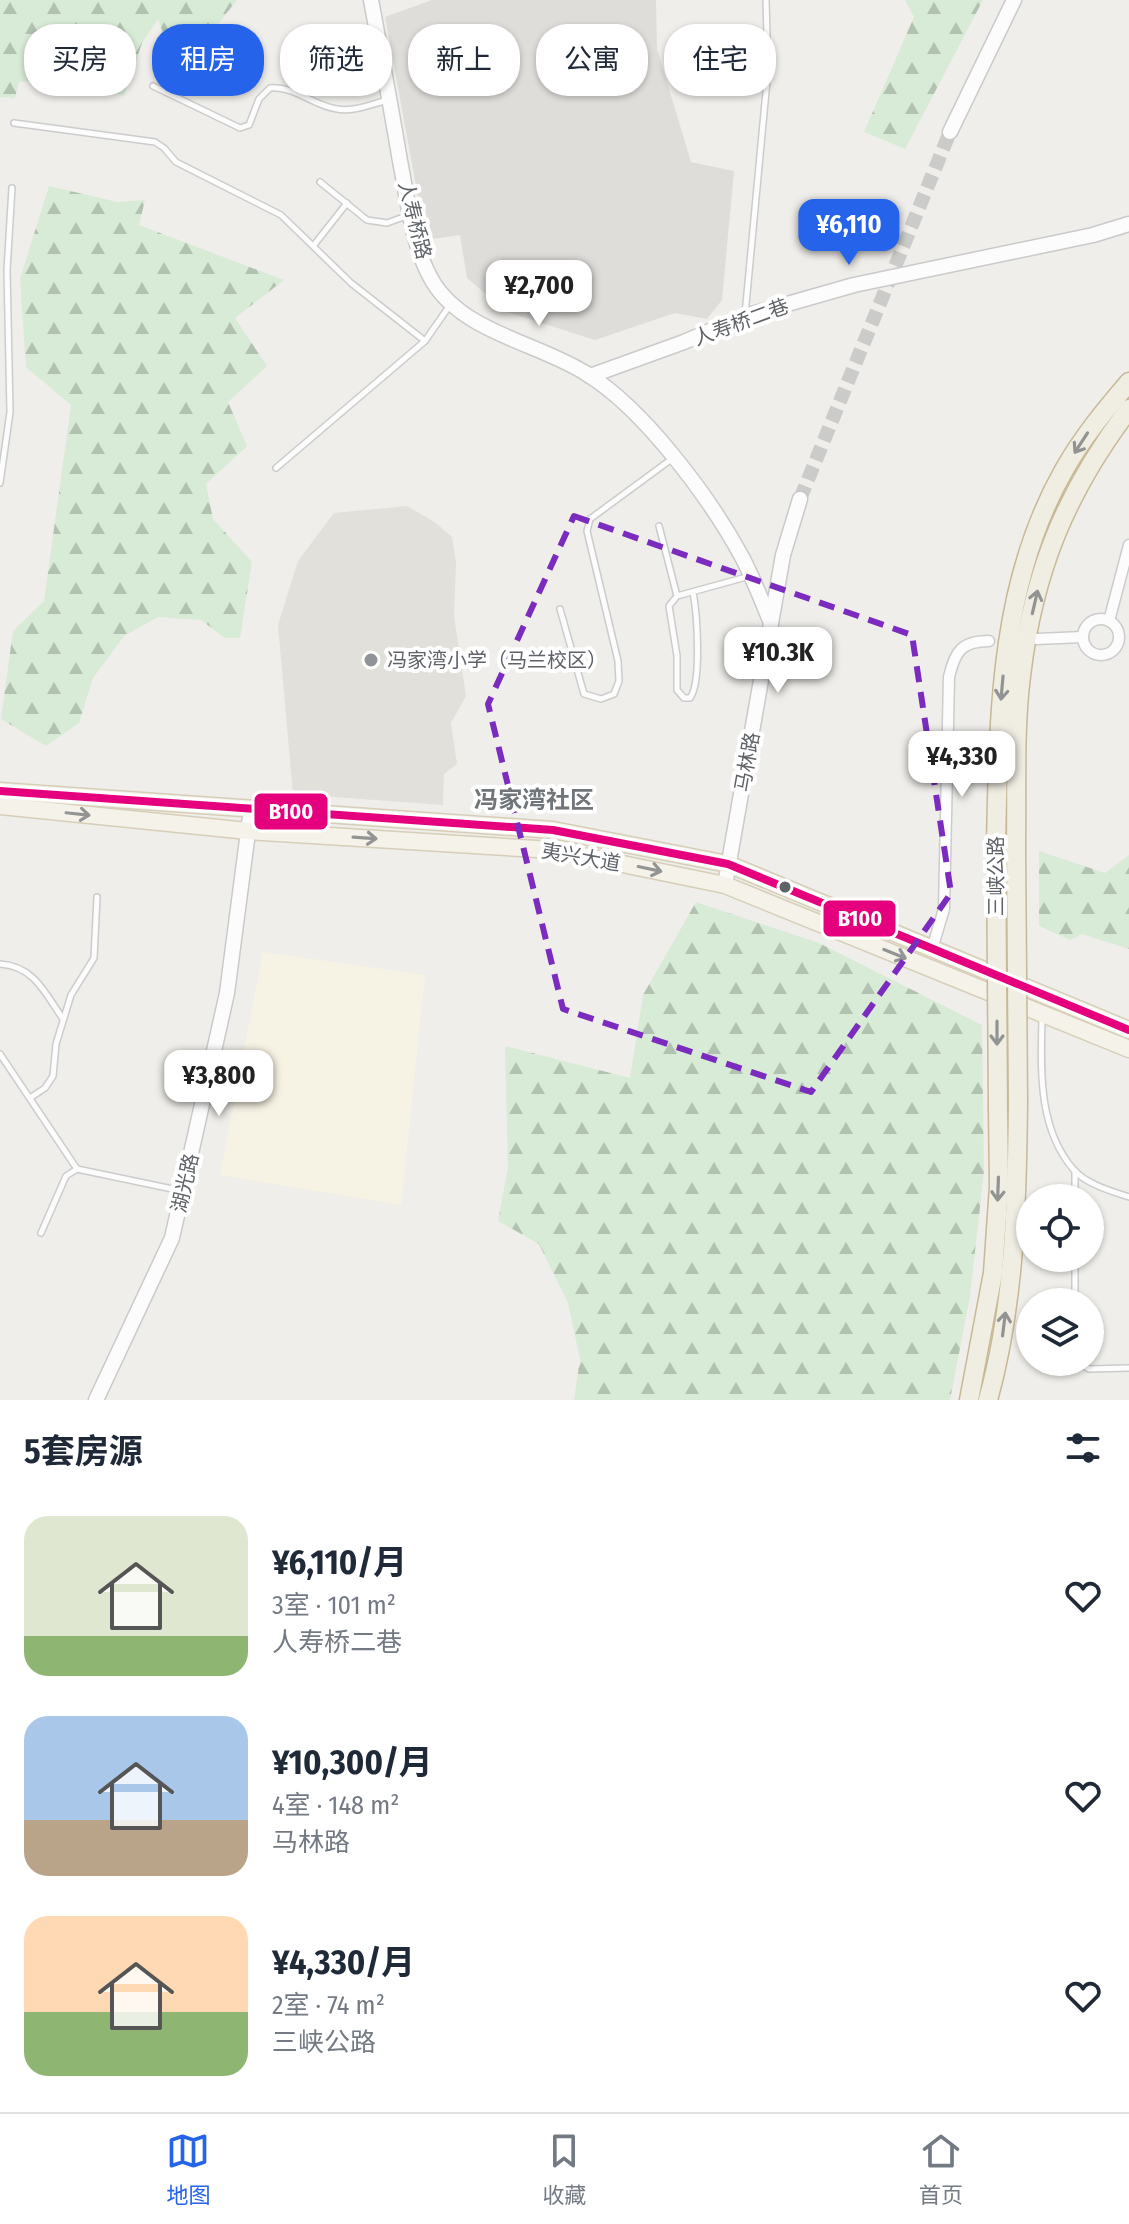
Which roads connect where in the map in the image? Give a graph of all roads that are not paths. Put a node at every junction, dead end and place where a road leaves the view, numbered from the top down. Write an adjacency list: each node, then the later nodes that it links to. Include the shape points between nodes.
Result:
1 (371, 0): 7 (street, 人寿桥路)
2 (766, 0): 17 (lane, via 768,70)
3 (1014, 0): 9 (street)
4 (264, 94): 7 (lane, via 282,87 337,109)
5 (174, 96): 6 (lane, via 240,128 249,125)
6 (262, 96)
7 (389, 100): 13 (street, 人寿桥路)
8 (14, 123): 15 (lane, via 155,142 176,162 281,215)
9 (950, 132)
10 (320, 182): 12 (lane)
11 (12, 188): 22 (lane, via 7,270)
12 (347, 203): 13 (lane, via 378,224); 15 (lane)
13 (410, 215): 16 (street, 人寿桥路, via 421,258)
14 (1129, 224): 17 (street, 人寿桥二巷, via 854,285)
15 (314, 245): 18 (lane, via 351,283)
16 (450, 304): 18 (lane); 19 (street, 人寿桥路)
17 (745, 316): 19 (street, 人寿桥二巷)
18 (425, 341): 25 (lane)
19 (590, 376): 24 (street, 人寿桥路)
20 (1129, 382): 63 (highway, 三峡公路, one-way to 63, bridge, via 1063,471 1035,533 1014,600 999,723 999,1186 993,1273)
21 (0, 403): 22 (lane)
22 (10, 404): 26 (lane)
23 (1129, 409): 64 (highway, 三峡公路, one-way to 23, bridge, via 1000,1357 1017,1183 1021,676 1048,551 1100,447)
24 (674, 458): 30 (street, 人寿桥路, via 705,498); 33 (lane, via 590,519 587,531 618,661 614,694 601,699 584,694)
25 (276, 468)
26 (0, 483)
27 (800, 499): 35 (street, 马林路)
28 (659, 526): 32 (lane)
29 (1129, 545): 34 (street)
30 (751, 576): 31 (lane); 35 (street, 人寿桥路)
31 (693, 592): 32 (lane); 32 (lane, via 697,634 690,698 679,696 677,690 669,606)
32 (677, 596)
33 (560, 609)
34 (1109, 621): 36 (street, via 1091,621); 36 (street, via 1119,636 1112,652 1090,652)
35 (771, 623): 43 (street, 马林路)
36 (1083, 637): 37 (street)
37 (1037, 639)
38 (989, 641): 46 (street, via 963,646 949,677 944,909)
39 (0, 791): 41 (main road, 夷兴大道)
40 (0, 806): 42 (main road, 夷兴大道, one-way to 42)
41 (251, 809): 42 (street, 湖光路); 43 (main road, 夷兴大道, via 553,830)
42 (248, 831): 44 (main road, 夷兴大道, one-way to 44, via 554,850); 57 (street, 湖光路, via 227,993)
43 (728, 864): 44 (street, 马林路); 46 (main road, 夷兴大道)
44 (725, 885): 48 (main road, 夷兴大道, one-way to 48)
45 (97, 897): 49 (lane, via 94,958 71,995)
46 (932, 949): 50 (main road, 夷兴大道)
47 (0, 964): 49 (lane, via 18,965 35,979)
48 (1042, 1014): 51 (main road, 夷兴大道); 55 (lane, via 1042,1086 1049,1123)
49 (64, 1020): 53 (lane, via 53,1076)
50 (1129, 1030)
51 (1129, 1049)
52 (0, 1054): 53 (lane)
53 (30, 1098): 54 (lane)
54 (77, 1169): 57 (lane); 59 (lane, via 66,1176)
55 (1075, 1172): 56 (lane); 58 (lane)
56 (1075, 1184)
57 (183, 1191): 62 (street, 湖光路, via 172,1238)
58 (1129, 1197)
59 (41, 1233)
60 (1129, 1368): 61 (lane)
61 (1104, 1369)
62 (96, 1400)
63 (969, 1400)
64 (988, 1400)

